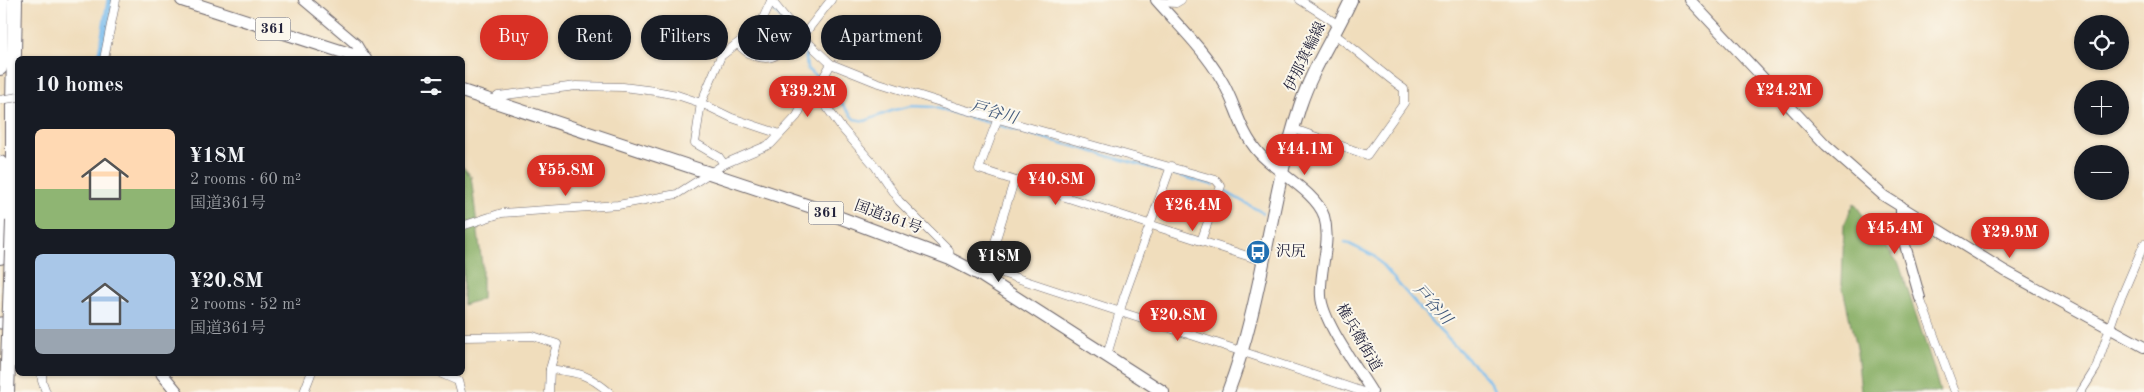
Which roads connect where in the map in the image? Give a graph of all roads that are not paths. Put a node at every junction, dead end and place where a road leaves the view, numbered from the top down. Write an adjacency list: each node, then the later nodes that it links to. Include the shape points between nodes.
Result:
1 (1, 0): 23 (highway)
2 (15, 0): 40 (highway)
3 (116, 0): 19 (street)
4 (182, 0): 20 (main road, 361)
5 (304, 0): 21 (street, via 356,44)
6 (831, 0): 15 (street)
7 (1181, 0): 12 (street, via 1176,3)
8 (1300, 0): 16 (street)
9 (1351, 0): 16 (main road, 伊那箕輪線)
10 (1690, 0): 39 (street, via 1826,145 1884,196)
11 (771, 1): 13 (street); 14 (street)
12 (1157, 1): 37 (street, 権兵衛街道, via 1223,81 1246,136)
13 (765, 15)
14 (783, 15)
15 (811, 23)
16 (1337, 30): 31 (main road, 伊那箕輪線, via 1306,88); 31 (street, via 1368,62 1404,89 1404,103 1367,155)
17 (738, 44): 29 (street, via 720,56)
18 (811, 45): 22 (street)
19 (105, 56)
20 (356, 56)
21 (363, 56)
22 (831, 64): 24 (street); 30 (street)
23 (0, 68)
24 (819, 85): 32 (street); 46 (street, via 828,109 840,126 900,201 949,251)
25 (465, 92): 28 (main road, 国道361号 / 361)
26 (15, 98): 27 (street, bridge)
27 (0, 100)
28 (492, 101): 29 (street, via 498,96 576,86 647,90); 36 (main road, 国道361号 / 361)
29 (701, 103): 32 (street, via 732,118); 34 (street, via 695,143 719,157)
30 (996, 121): 35 (street); 38 (street, via 979,169)
31 (1294, 129): 37 (main road, 伊那箕輪線)
32 (780, 134): 34 (street, via 771,144)
33 (0, 163): 40 (highway)
34 (724, 164): 36 (street)
35 (1169, 170): 42 (street); 43 (street, via 1216,180 1221,186)
36 (710, 173): 41 (street, via 677,194 618,204 502,213); 46 (main road, 国道361号 / 361)
37 (1282, 174): 47 (main road, 伊那箕輪線); 73 (street, 権兵衛街道, via 1320,208 1324,217 1326,239 1320,296 1324,314)
38 (1014, 181): 42 (street); 48 (street)
39 (1901, 206): 49 (street, via 1901,231); 53 (street, via 2005,271)
40 (7, 221): 45 (highway); 63 (highway, bridge)
41 (465, 225)
42 (1150, 225): 43 (street); 50 (street)
43 (1201, 241): 47 (street)
44 (2144, 244): 53 (street)
45 (0, 257)
46 (950, 259): 48 (main road, 国道361号 / 361)
47 (1263, 261): 56 (main road, 伊那箕輪線)
48 (983, 271): 50 (street); 57 (main road, 国道361号 / 361)
49 (1920, 298): 74 (street)
50 (1121, 312): 56 (street); 57 (street)
51 (0, 322): 52 (main road)
52 (15, 322)
53 (2109, 327): 55 (street); 75 (street, via 2096,368)
54 (465, 337): 58 (street, via 533,336 557,344)
55 (2144, 347)
56 (1243, 350): 71 (main road, 伊那箕輪線); 72 (street)
57 (1107, 355): 70 (main road, 国道361号 / 361)
58 (550, 369): 68 (street); 69 (street, via 583,374)
59 (42, 376): 64 (street)
60 (164, 376): 65 (main road)
61 (310, 376): 66 (street)
62 (447, 376): 67 (street, via 458,380)
63 (7, 392)
64 (46, 392)
65 (177, 392)
66 (304, 392)
67 (461, 392)
68 (549, 392)
69 (608, 392)
70 (1162, 392)
71 (1228, 392)
72 (1363, 392)
73 (1372, 392)
74 (1954, 392)
75 (2081, 392)

